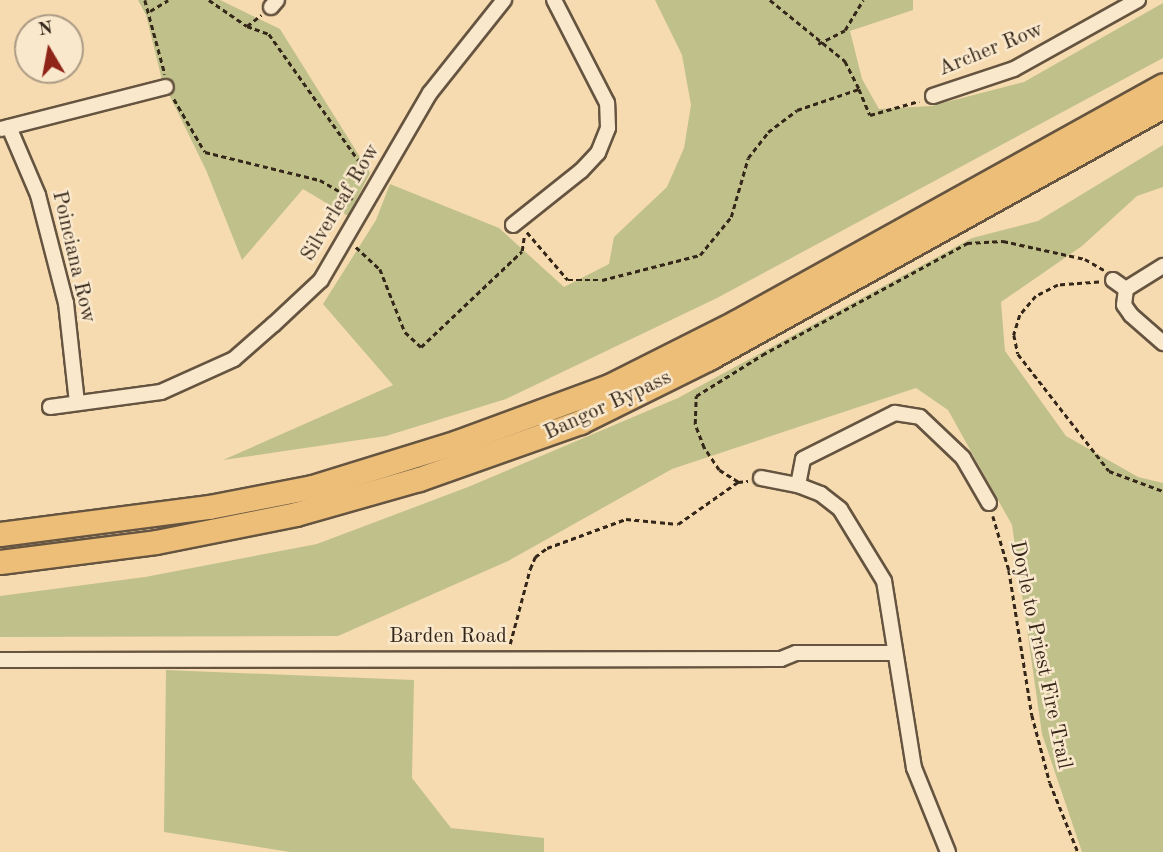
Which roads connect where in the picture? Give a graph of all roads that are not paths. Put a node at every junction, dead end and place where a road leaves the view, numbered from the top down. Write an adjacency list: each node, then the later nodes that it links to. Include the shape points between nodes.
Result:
1 (504, 0): 14 (street, Silverleaf Row, via 430,93 320,280 234,359 161,392)
2 (554, 0): 9 (street, via 607,103 608,128 598,153 581,171)
3 (1138, 0): 6 (street, Archer Row, via 1014,69)
4 (1163, 85): 19 (main road, Bangor Bypass, via 736,322 609,386 457,442 312,487 209,507)
5 (166, 87): 8 (street)
6 (933, 96)
7 (1163, 106): 20 (main road, Bangor Bypass, via 709,358 580,422 419,479 296,514 156,542)
8 (5, 128): 14 (street, Poinciana Row, via 38,195 66,303)
9 (516, 223)
10 (1163, 266): 12 (street)
11 (1113, 280): 12 (street)
12 (1126, 289): 13 (street, via 1124,305)
13 (1163, 343)
14 (78, 402): 15 (street, Silverleaf Row)
15 (50, 407)
16 (761, 478): 17 (street)
17 (798, 485): 18 (street, via 803,459 895,413 920,417 963,458); 21 (street, via 841,509 869,550 888,596)
18 (989, 503)
19 (0, 534)
20 (0, 562)
21 (895, 653): 22 (street, Barden Road, via 796,653 781,659); 23 (street, via 904,686 914,768)
22 (0, 660)
23 (948, 852)

